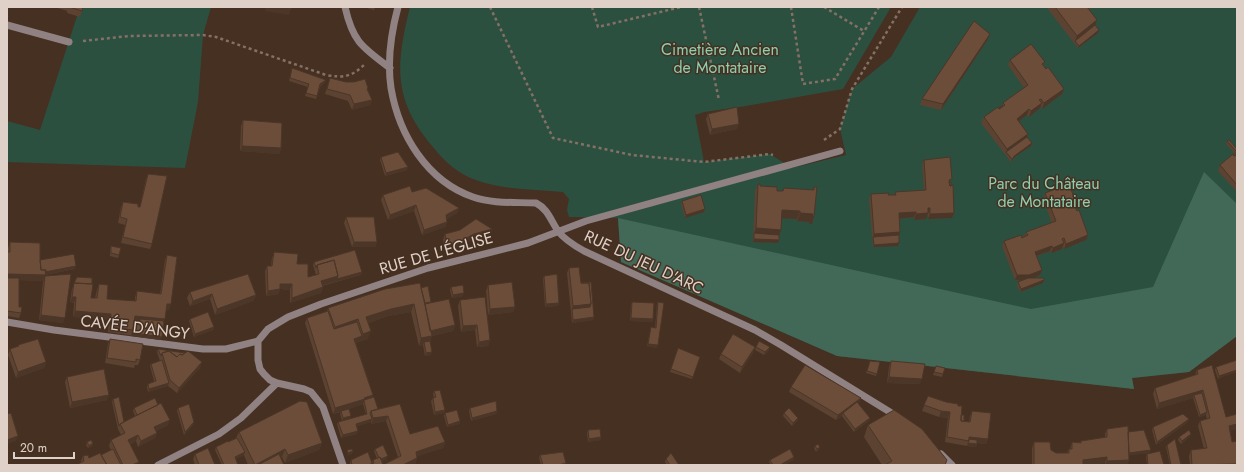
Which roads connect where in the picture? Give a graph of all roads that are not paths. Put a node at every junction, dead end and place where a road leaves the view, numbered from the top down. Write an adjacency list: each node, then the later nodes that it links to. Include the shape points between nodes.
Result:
1 (345, 7): 5 (street, via 353,35 365,49)
2 (398, 7): 5 (street, RUE DU JEU D'ARC)
3 (7, 25): 4 (street)
4 (69, 42)
5 (390, 68): 7 (street, RUE DU JEU D'ARC, via 391,89 406,134 433,172 452,187 474,197 498,202 536,203 546,210)
6 (840, 151): 7 (street, RUE DE L'ÉGLISE, via 586,221)
7 (559, 232): 9 (street, RUE DE L'ÉGLISE, via 528,243 428,268 321,304 276,323); 11 (street, RUE DU JEU D'ARC, via 584,251 781,344)
8 (7, 322): 9 (street, CAVÉE D'ANGY, via 202,349 226,349)
9 (258, 341): 10 (street, via 260,369 270,380)
10 (277, 383): 13 (street, via 246,413 219,434); 14 (street, via 304,389 318,400 323,407)
11 (906, 422)
12 (934, 447): 15 (street)
13 (158, 465)
14 (343, 465)
15 (952, 465)

